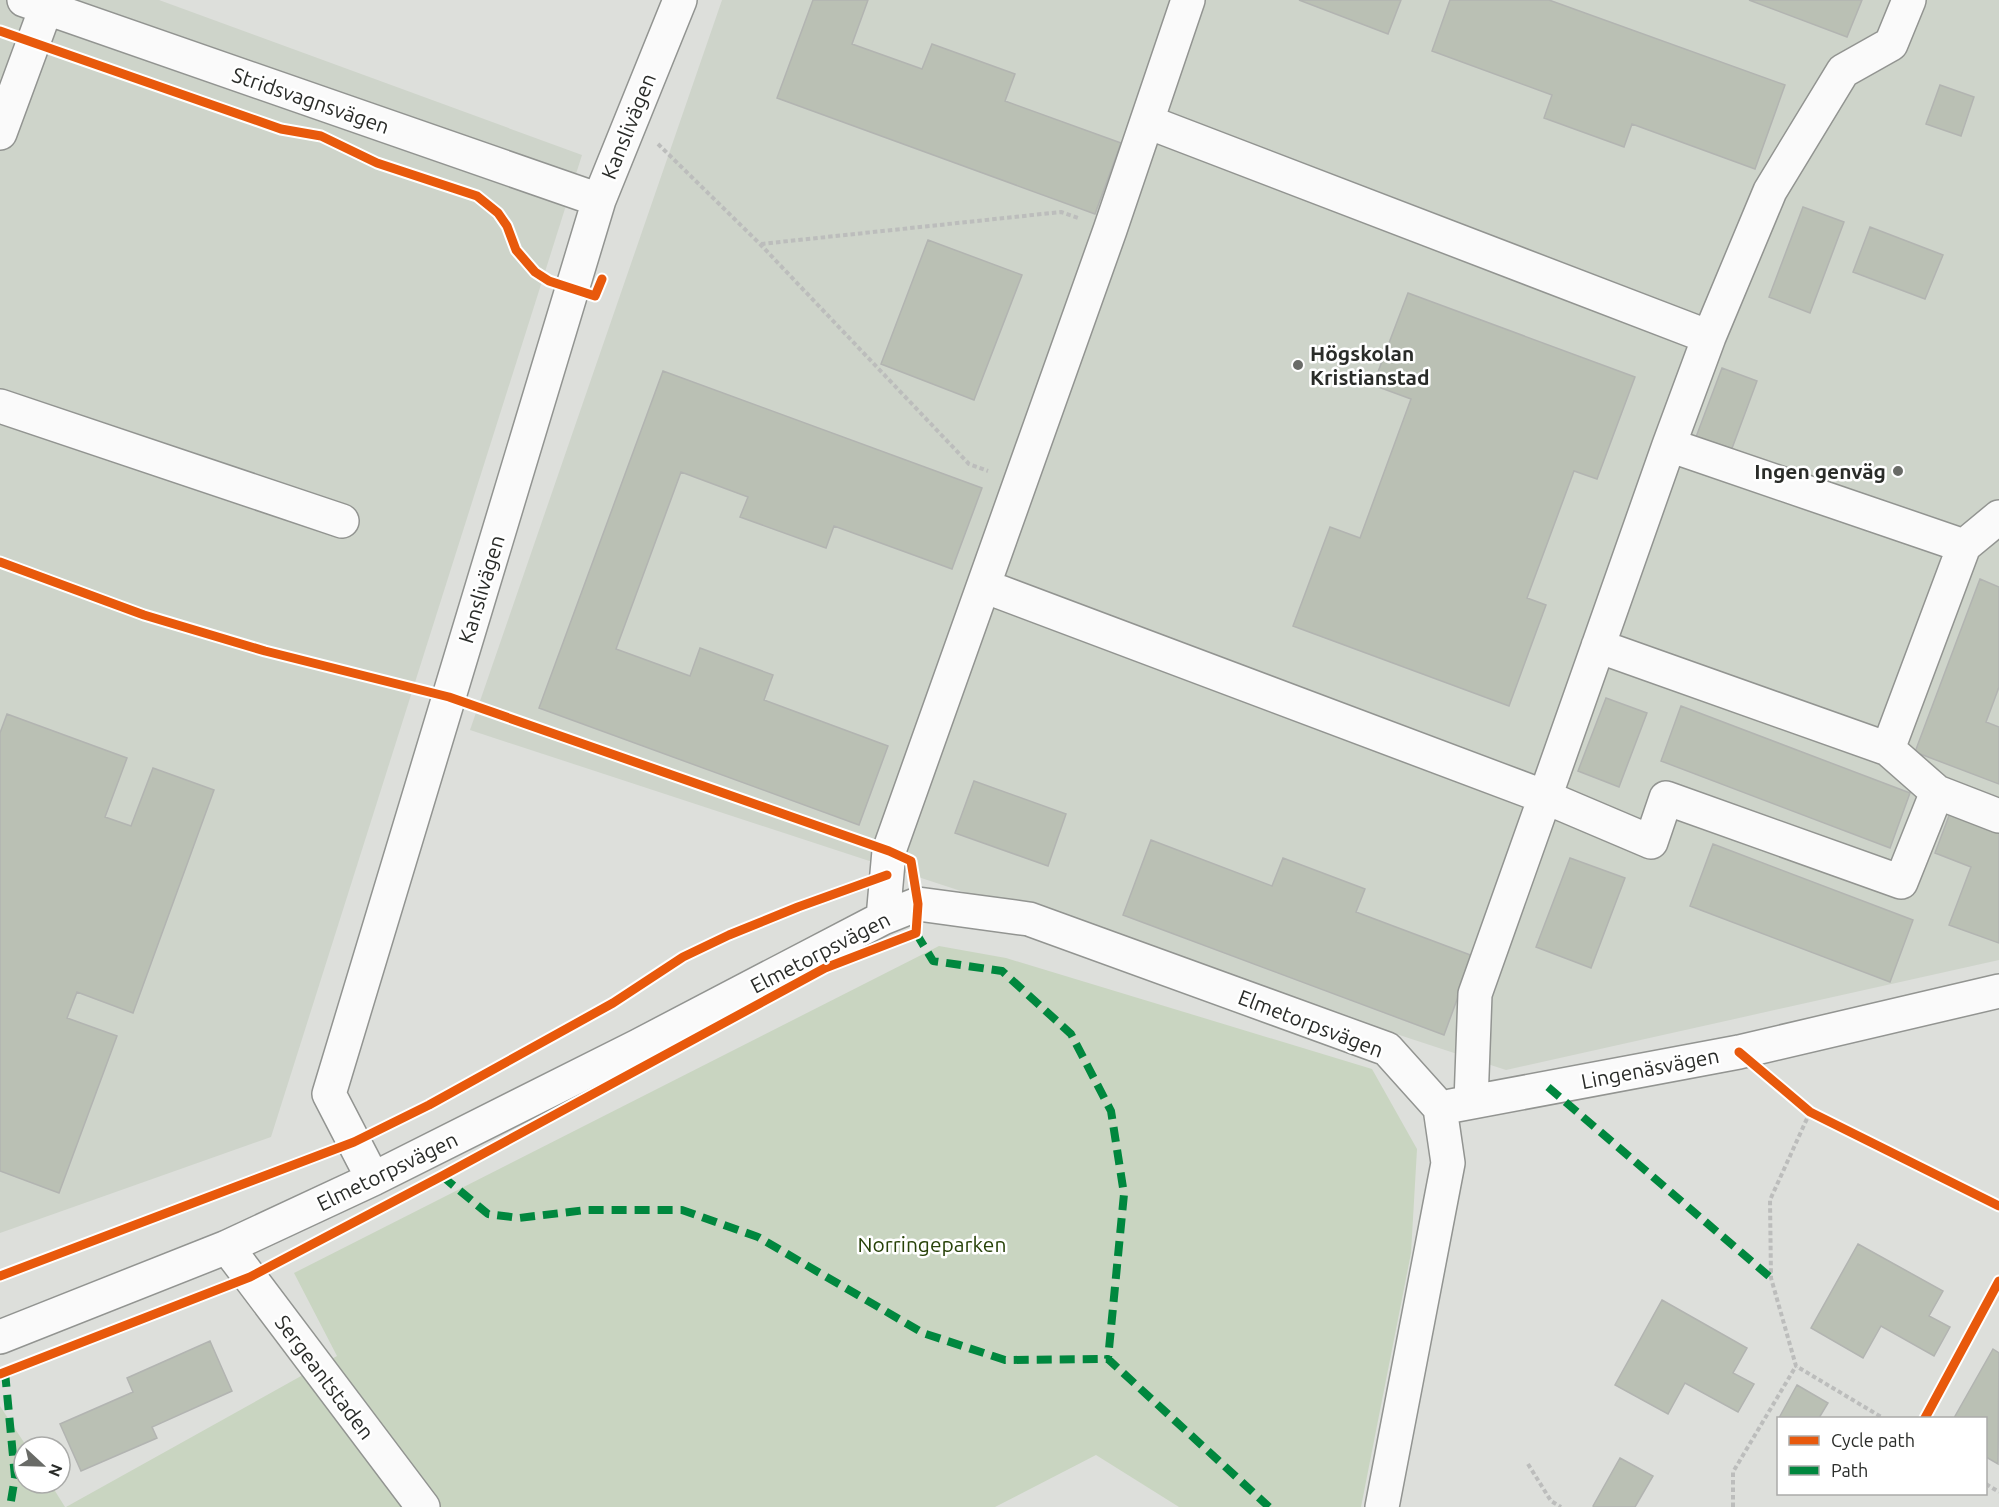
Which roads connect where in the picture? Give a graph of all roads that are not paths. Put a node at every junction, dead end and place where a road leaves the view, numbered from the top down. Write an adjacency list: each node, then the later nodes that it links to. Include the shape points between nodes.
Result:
1 (680, 0): 7 (street, Kanslivägen)
2 (1188, 0): 5 (street)
3 (1909, 0): 8 (street, via 1891,44 1843,71 1770,191)
4 (35, 4): 6 (street); 7 (street, Stridsvagnsvägen)
5 (1148, 122): 8 (street); 14 (street)
6 (0, 133)
7 (598, 200): 23 (street, Kanslivägen, via 329,1094)
8 (1709, 337): 10 (street)
9 (0, 406): 12 (street)
10 (1670, 445): 13 (street); 15 (street)
11 (1999, 517): 13 (street)
12 (342, 521)
13 (1964, 546): 16 (street)
14 (984, 586): 18 (street); 20 (street, via 889,851)
15 (1598, 646): 16 (street); 18 (street)
16 (1888, 749): 17 (street)
17 (1937, 792): 18 (street, via 1900,882 1666,798 1651,842); 19 (street)
18 (1545, 797): 22 (street, via 1475,994)
19 (1999, 816)
20 (883, 918): 22 (street, Elmetorpsvägen, via 918,904 1029,919 1387,1049); 23 (street, Elmetorpsvägen)
21 (1999, 991): 22 (street, Lingenäsvägen, via 1739,1052)
22 (1456, 1105): 27 (street)
23 (373, 1179): 24 (street, Elmetorpsvägen)
24 (227, 1247): 25 (street, Elmetorpsvägen); 26 (street, Sergeantstaden)
25 (0, 1337)
26 (423, 1507)
27 (1382, 1507)

